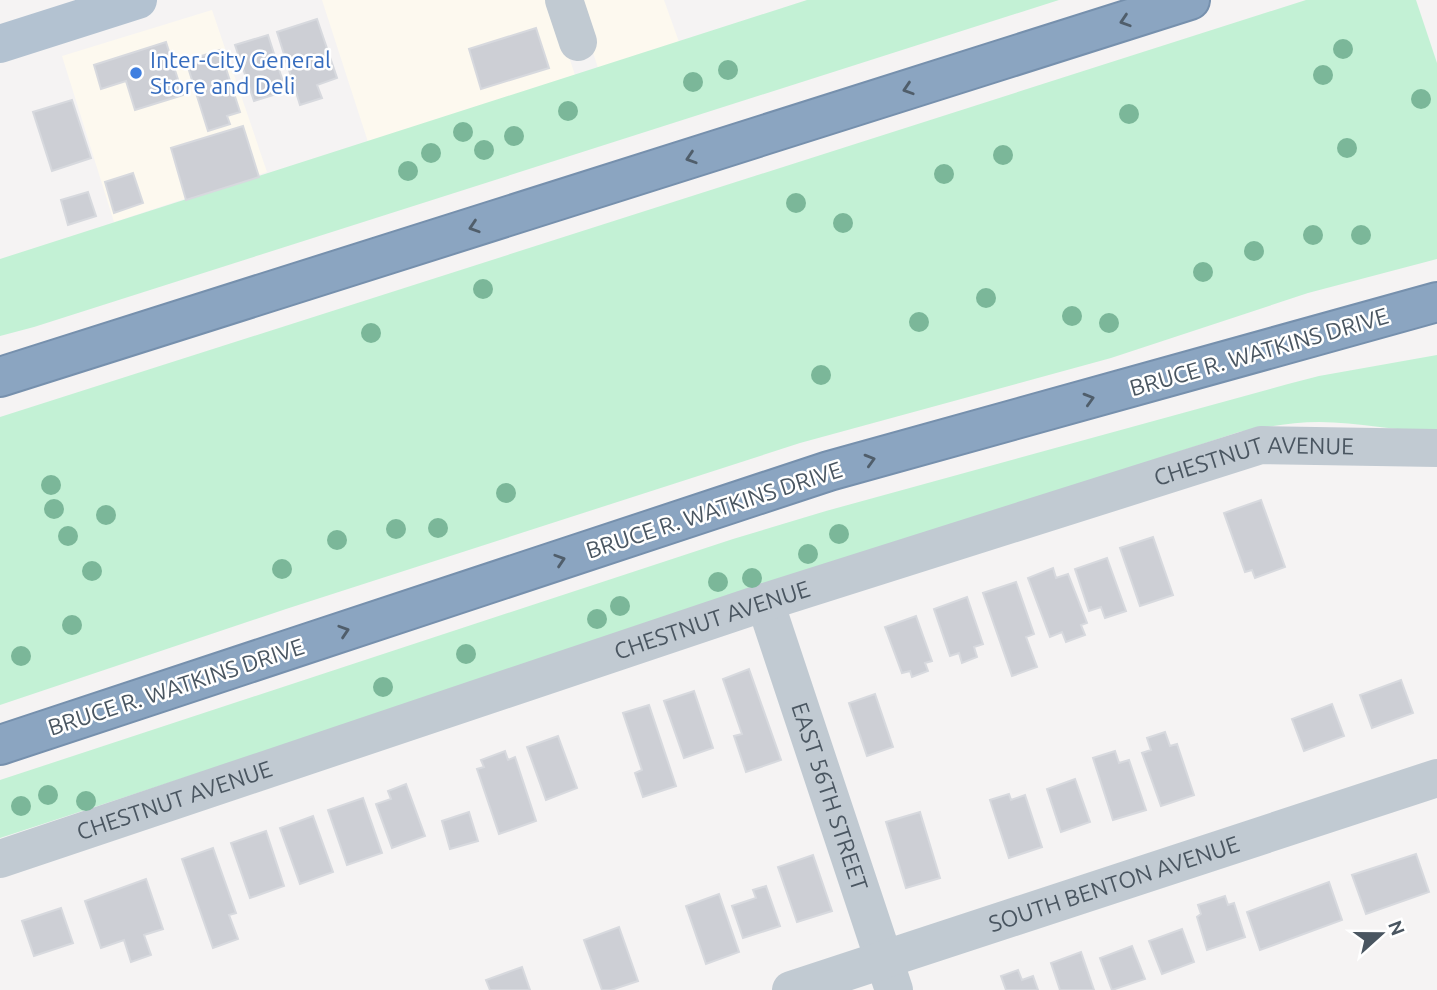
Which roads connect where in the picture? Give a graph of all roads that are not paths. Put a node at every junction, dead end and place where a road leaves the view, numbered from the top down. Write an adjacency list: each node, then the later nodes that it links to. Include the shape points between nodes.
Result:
1 (138, 0): 5 (main road)
2 (564, 0): 4 (street)
3 (1190, 0): 7 (highway, one-way to 7)
4 (578, 42)
5 (0, 44)
6 (1437, 302): 10 (highway, BRUCE R. WATKINS DRIVE, one-way to 6, via 829,471)
7 (0, 377)
8 (1437, 448): 9 (street, CHESTNUT AVENUE, via 1261,445)
9 (765, 602): 12 (street, CHESTNUT AVENUE); 13 (street, EAST 56TH STREET)
10 (0, 745)
11 (1437, 778): 13 (street, SOUTH BENTON AVENUE)
12 (0, 859)
13 (889, 975): 14 (street, SOUTH BENTON AVENUE)
14 (791, 990)

